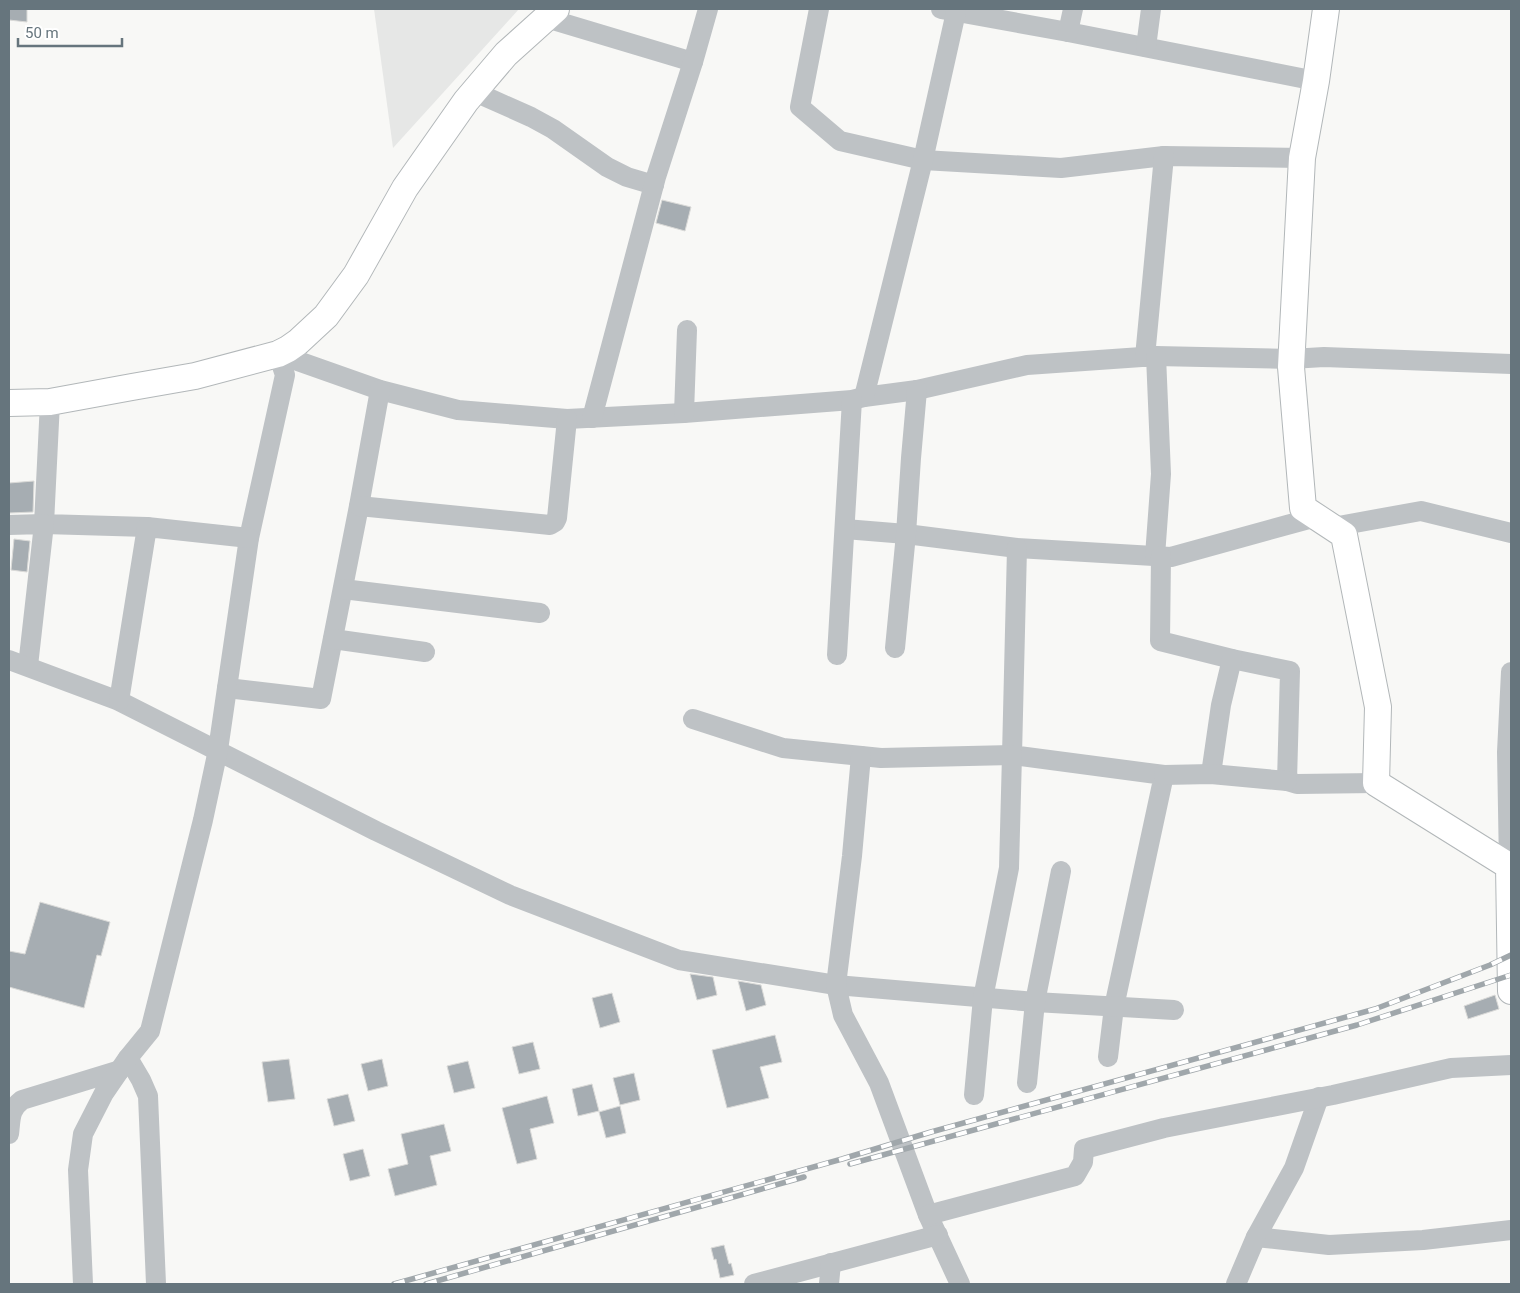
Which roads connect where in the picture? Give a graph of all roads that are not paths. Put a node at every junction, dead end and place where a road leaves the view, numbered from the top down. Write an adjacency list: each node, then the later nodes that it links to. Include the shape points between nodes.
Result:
1 (708, 9): 10 (street)
2 (819, 9): 15 (street, via 800,107 840,141)
3 (1073, 9): 8 (street)
4 (1151, 9): 9 (street)
5 (1326, 9): 11 (main road)
6 (948, 10): 8 (street); 15 (street)
7 (551, 13): 10 (street); 12 (main road, via 506,54)
8 (1068, 32): 9 (street)
9 (1146, 47): 11 (street)
10 (693, 62): 16 (street)
11 (1316, 81): 14 (main road)
12 (475, 92): 16 (street, via 546,125 607,167); 18 (main road, via 405,188 356,275 326,316 298,342)
13 (1164, 156): 14 (street); 15 (street, via 1061,168); 19 (street)
14 (1302, 158): 20 (main road)
15 (923, 160): 24 (street)
16 (654, 185): 28 (street)
17 (687, 330): 27 (street)
18 (278, 354): 22 (street); 25 (main road, via 195,376); 38 (street, via 285,374)
19 (1151, 357): 20 (street); 23 (street, via 1027,365); 40 (street, via 1161,474)
20 (1291, 359): 21 (street, via 1324,357); 31 (main road, via 1303,508)
21 (1511, 364)
22 (380, 390): 29 (street, via 458,410); 30 (street)
23 (917, 390): 24 (street); 37 (street)
24 (858, 399): 27 (street); 35 (street)
25 (50, 402): 26 (main road); 32 (street)
26 (9, 404)
27 (684, 413): 28 (street)
28 (592, 418): 29 (street)
29 (567, 420): 30 (street, via 557,518 550,525)
30 (359, 506): 41 (street)
31 (1325, 522): 36 (street, via 1421,511); 40 (street, via 1171,557); 60 (main road, via 1344,534 1378,707)
32 (44, 524): 33 (street); 34 (street); 49 (street)
33 (9, 525)
34 (147, 527): 38 (street); 52 (street)
35 (845, 529): 37 (street); 46 (street)
36 (1511, 533)
37 (906, 534): 39 (street); 44 (street)
38 (250, 538): 51 (street)
39 (1017, 548): 40 (street); 55 (street)
40 (1158, 556): 47 (street, via 1160,641)
41 (343, 589): 42 (street); 43 (street)
42 (540, 613)
43 (333, 639): 45 (street); 51 (street, via 321,699)
44 (895, 648)
45 (425, 652)
46 (837, 655)
47 (1232, 659): 57 (street, via 1221,705); 59 (street, via 1290,671)
48 (9, 660): 49 (street)
49 (28, 666): 52 (street)
50 (1511, 672): 61 (street, via 1508,752)
51 (227, 688): 54 (street)
52 (119, 701): 54 (street)
53 (694, 719): 56 (street, via 783,748)
54 (218, 750): 63 (street, via 510,895 679,960); 70 (street, via 150,1031)
55 (1012, 755): 56 (street); 58 (street); 65 (street, via 1009,868)
56 (861, 756): 63 (street)
57 (1211, 774): 58 (street); 59 (street)
58 (1164, 775): 67 (street)
59 (1287, 782): 60 (street)
60 (1376, 782): 61 (main road)
61 (1510, 863): 64 (main road)
62 (1061, 871): 66 (street)
63 (836, 985): 65 (street); 76 (street, via 843,1015 879,1083)
64 (1511, 991)
65 (983, 998): 66 (street); 73 (street)
66 (1035, 1002): 67 (street); 72 (street)
67 (1114, 1007): 68 (street); 69 (street)
68 (1174, 1010)
69 (1108, 1058)
70 (124, 1064): 75 (street, via 22,1100 12,1112); 81 (street, via 104,1093 83,1134 78,1170); 82 (street, via 141,1080 148,1096)
71 (1511, 1065): 74 (street, via 1451,1068)
72 (1027, 1083)
73 (974, 1095)
74 (1320, 1097): 76 (street, via 1164,1128 1084,1148 1083,1162 1075,1176); 79 (street, via 1294,1168)
75 (9, 1134)
76 (928, 1215): 78 (street)
77 (1511, 1230): 79 (street, via 1423,1240 1329,1245)
78 (938, 1235): 80 (street); 85 (street)
79 (1256, 1237): 86 (street)
80 (831, 1263): 83 (street); 84 (street)
81 (83, 1284)
82 (156, 1284)
83 (754, 1284)
84 (828, 1284)
85 (960, 1284)
86 (1236, 1284)

